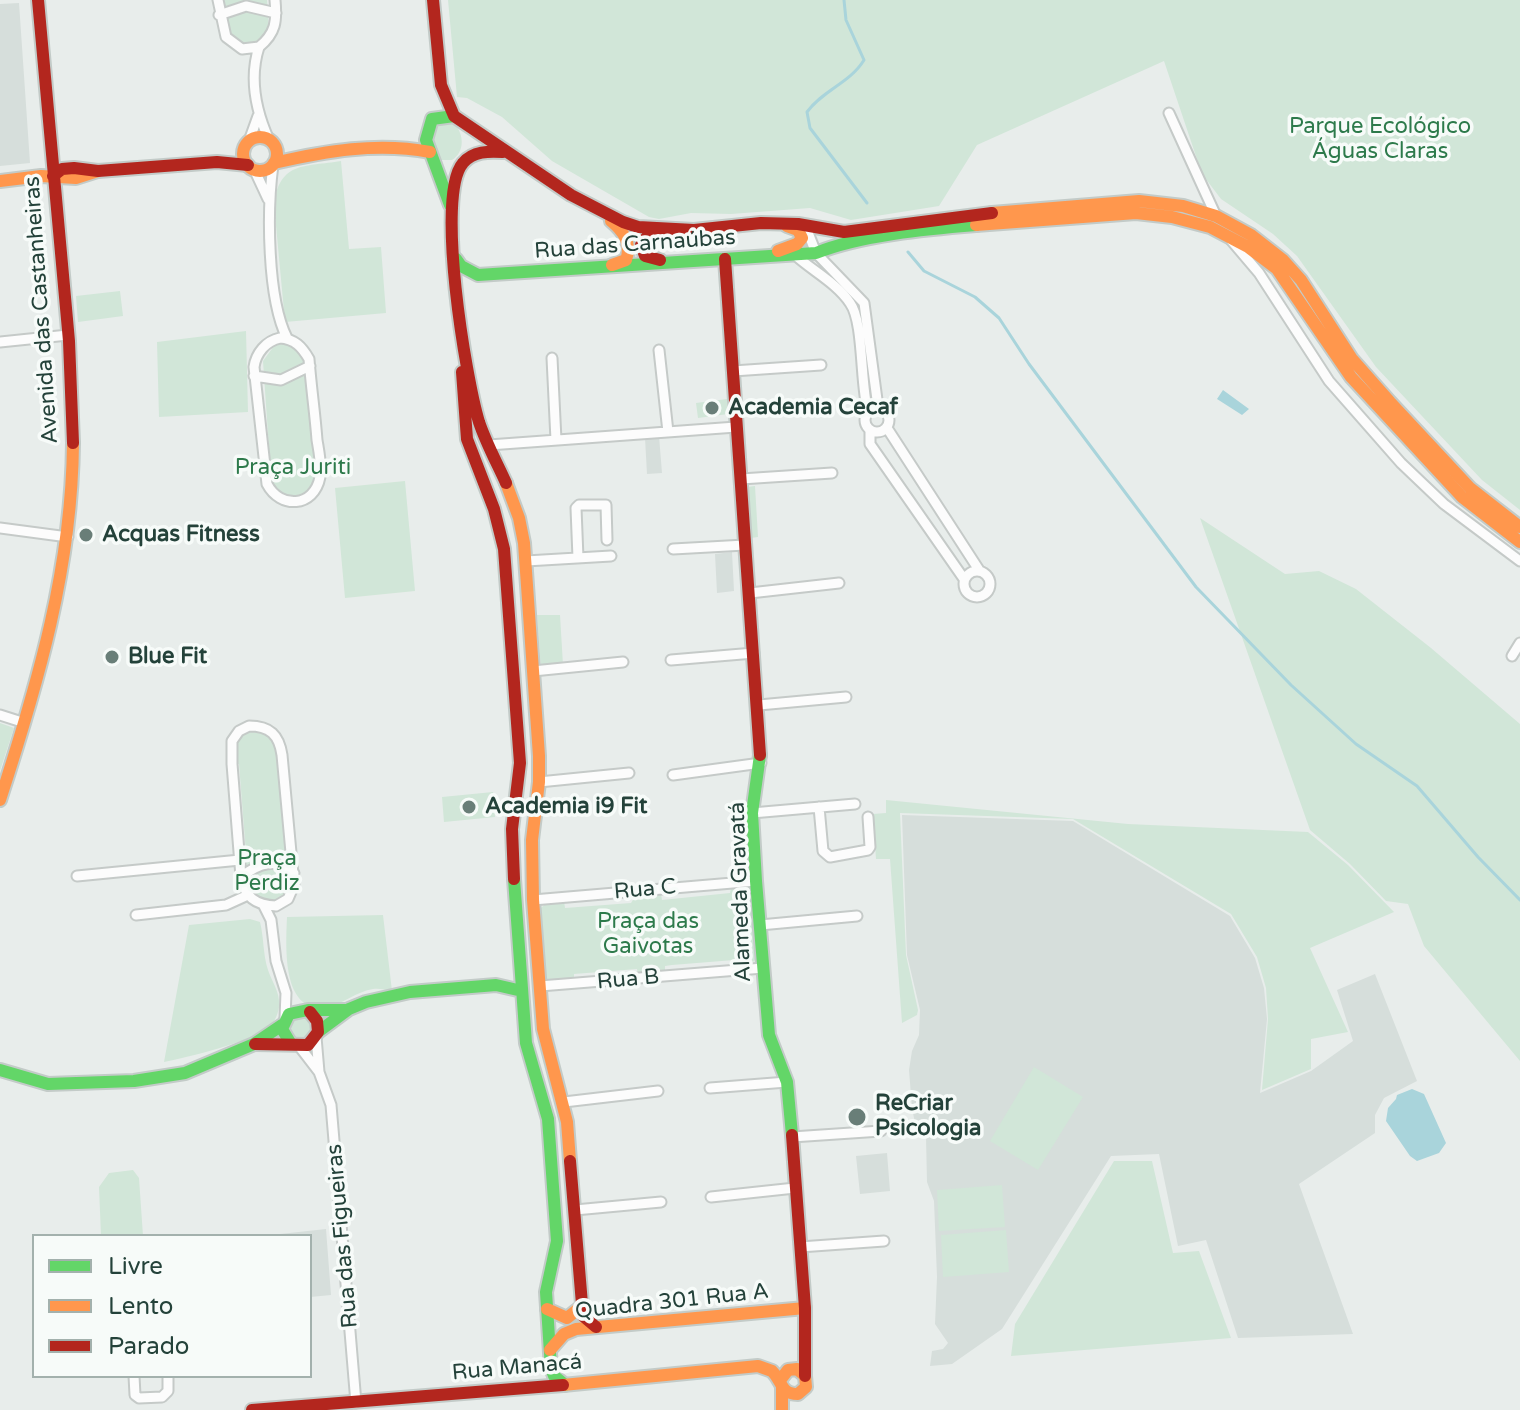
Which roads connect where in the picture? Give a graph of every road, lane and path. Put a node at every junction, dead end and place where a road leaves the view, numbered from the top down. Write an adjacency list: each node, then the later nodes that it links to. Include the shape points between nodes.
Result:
1 (38, 0): 24 (street, Avenida das Castanheiras)
2 (218, 0): 6 (street)
3 (275, 0): 5 (street)
4 (433, 0): 10 (street)
5 (276, 13): 6 (street, via 246,6); 7 (street, via 274,30)
6 (219, 15): 8 (street, via 226,37)
7 (259, 47): 8 (street); 9 (street)
8 (242, 49): 9 (street)
9 (254, 72): 12 (street)
10 (441, 85): 13 (street); 14 (street)
11 (1169, 113): 29 (street)
12 (258, 116): 15 (street); 16 (street)
13 (454, 116): 14 (street); 19 (street, Rua das Carnaúbas)
14 (430, 124): 17 (street); 18 (street)
15 (271, 142): 16 (street, via 259,137); 20 (street); 22 (street, via 277,153)
16 (248, 143): 21 (street); 23 (street, via 244,156)
17 (395, 146): 18 (street); 20 (street)
18 (430, 152): 28 (street)
19 (505, 152): 27 (street, Rua das Carnaúbas); 28 (street, via 474,154 462,164)
20 (304, 155): 22 (street)
21 (217, 162): 23 (street); 24 (street, via 98,171 64,180)
22 (273, 164): 23 (street, via 267,169); 26 (street)
23 (251, 167): 26 (street)
24 (53, 176): 25 (street); 44 (street, Avenida das Castanheiras)
25 (0, 181)
26 (268, 199): 43 (street)
27 (592, 208): 32 (street, Rua das Carnaúbas, via 638,227); 40 (street, via 616,225 629,246 626,260)
28 (452, 211): 37 (street)
29 (1216, 216): 31 (street, Rua das Carnaúbas, via 1139,201 844,232); 65 (street, Rua das Carnaúbas, via 1283,260 1381,393 1470,488)
30 (761, 223): 31 (street, Rua das Carnaúbas); 32 (street, Rua das Carnaúbas); 36 (street, via 792,227 802,238)
31 (805, 225): 34 (street)
32 (694, 230): 39 (street, via 643,240 645,256)
33 (1229, 237): 34 (street, Rua das Carnaúbas, via 1172,217 1136,213 941,228); 69 (street, Rua das Carnaúbas, via 1277,269 1351,377 1462,497); 75 (street, via 1259,273 1329,381 1401,463 1444,504)
34 (816, 253): 35 (street, Rua das Carnaúbas); 55 (street, via 864,303)
35 (794, 254): 36 (street, Rua das Carnaúbas); 56 (street, via 841,293 856,313)
36 (763, 255): 38 (street, Rua das Carnaúbas)
37 (455, 257): 41 (street); 42 (street)
38 (725, 259): 39 (street, Rua das Carnaúbas); 53 (street, Alameda Gravatá)
39 (674, 264): 40 (street, Rua das Carnaúbas)
40 (598, 269): 41 (street, Rua das Carnaúbas)
41 (478, 275): 42 (street, via 467,283)
42 (460, 311): 49 (street)
43 (279, 321): 45 (street); 46 (street)
44 (68, 335): 47 (street); 67 (street, Avenida das Castanheiras, via 73,454)
45 (287, 338): 46 (street); 52 (street, via 301,346)
46 (273, 339): 54 (street, via 255,359)
47 (0, 342)
48 (659, 350): 60 (street)
49 (464, 353): 62 (street); 81 (street, via 464,423 503,535)
50 (552, 358): 61 (street)
51 (821, 365): 53 (street)
52 (310, 366): 54 (street, via 281,380); 54 (street, via 320,476 313,495 301,502 280,499 267,484)
53 (733, 371): 57 (street, Alameda Gravatá)
54 (254, 376)
55 (878, 407): 56 (street); 58 (street, via 889,415)
56 (868, 412): 59 (street)
57 (736, 427): 60 (street); 64 (street, Alameda Gravatá)
58 (887, 428): 59 (street); 76 (street)
59 (870, 430): 77 (street, via 870,444)
60 (668, 432): 61 (street)
61 (556, 440): 62 (street)
62 (489, 445): 74 (street, via 514,502)
63 (832, 473): 64 (street)
64 (741, 479): 70 (street, Alameda Gravatá)
65 (1520, 527)
66 (0, 528): 67 (street)
67 (68, 537): 91 (street, Avenida das Castanheiras)
68 (607, 540): 73 (street, via 606,505 579,505)
69 (1520, 542)
70 (745, 545): 71 (street); 79 (street, Alameda Gravatá)
71 (673, 549)
72 (611, 556): 73 (street)
73 (578, 558): 74 (street)
74 (526, 561): 80 (street)
75 (1520, 561)
76 (979, 570): 77 (street); 77 (street, via 991,582 982,596 966,592)
77 (964, 579)
78 (839, 583): 79 (street)
79 (750, 593): 83 (street, Alameda Gravatá)
80 (529, 606): 81 (street); 87 (street)
81 (509, 609): 115 (street, via 520,763 512,829)
82 (1520, 643): 84 (street)
83 (754, 653): 85 (street); 89 (street, Alameda Gravatá)
84 (1512, 656)
85 (671, 660)
86 (623, 662): 87 (street)
87 (533, 671): 95 (street)
88 (846, 697): 89 (street)
89 (759, 705): 92 (street, Alameda Gravatá)
90 (0, 715): 91 (street)
91 (25, 723): 96 (street, Avenida das Castanheiras)
92 (761, 763): 94 (street); 99 (street, Alameda Gravatá)
93 (629, 773): 95 (street)
94 (673, 775)
95 (539, 782): 107 (street, via 532,840)
96 (0, 800)
97 (855, 804): 98 (street)
98 (819, 807): 99 (street); 100 (street, via 823,851 830,857 868,850)
99 (752, 813): 105 (street, Alameda Gravatá)
100 (868, 817)
101 (240, 860): 102 (street, via 232,741 249,726 263,726 280,744); 103 (street); 104 (street)
102 (294, 873): 104 (street, via 278,863 266,863); 109 (street, via 288,899)
103 (77, 876)
104 (241, 877): 106 (street)
105 (756, 881): 107 (street, Rua C); 113 (street, Alameda Gravatá)
106 (248, 895): 108 (street); 110 (street, via 226,905)
107 (533, 900): 117 (street)
108 (264, 906): 109 (street); 112 (street)
109 (276, 906): 112 (street)
110 (136, 915)
111 (857, 916): 113 (street)
112 (271, 920): 119 (street)
113 (760, 925): 114 (street, Alameda Gravatá)
114 (763, 968): 117 (street, Rua B); 128 (street, Alameda Gravatá, via 769,1035)
115 (520, 971): 116 (street); 118 (street)
116 (496, 985): 118 (street); 120 (street, via 410,992)
117 (540, 986): 131 (street, via 547,1049)
118 (522, 991): 135 (street, via 527,1051 546,1113)
119 (286, 993): 121 (street); 122 (street)
120 (349, 1009): 121 (street); 123 (street)
121 (307, 1011): 122 (street, via 294,1011); 123 (street, via 317,1021)
122 (284, 1022): 124 (street); 125 (street, via 283,1035)
123 (317, 1034): 125 (street, via 308,1045); 127 (street, Rua das Figueiras)
124 (254, 1044): 125 (street); 126 (street, via 185,1073 134,1081 48,1084)
125 (295, 1045): 127 (street, Rua das Figueiras)
126 (0, 1070)
127 (319, 1072): 155 (street, Rua das Figueiras, via 336,1138)
128 (787, 1082): 129 (street); 133 (street, Alameda Gravatá)
129 (710, 1088)
130 (658, 1091): 131 (street)
131 (564, 1102): 134 (street)
132 (881, 1131): 133 (street)
133 (792, 1137): 136 (street, Alameda Gravatá)
134 (571, 1159): 135 (street); 139 (street)
135 (551, 1161): 144 (street, via 557,1241)
136 (795, 1188): 137 (street); 141 (street, Alameda Gravatá)
137 (711, 1197)
138 (661, 1202): 139 (street)
139 (575, 1210): 142 (street)
140 (884, 1241): 141 (street)
141 (800, 1247): 143 (street, Alameda Gravatá)
142 (582, 1306): 144 (street, via 567,1318); 145 (street, via 583,1316)
143 (805, 1308): 145 (street, Quadra 301 Rua A); 148 (street, Alameda Gravatá)
144 (547, 1309): 146 (street)
145 (596, 1327): 146 (street, Quadra 301 Rua A, via 571,1330)
146 (550, 1350): 147 (street)
147 (551, 1368): 152 (street); 153 (street)
148 (805, 1376): 151 (street, via 791,1369); 154 (street, via 806,1387)
149 (134, 1378): 150 (street, via 139,1398 162,1397)
150 (168, 1378)
151 (781, 1383): 152 (street, Rua Manacá, via 767,1367 758,1366); 154 (street, via 789,1394); 157 (street)
152 (565, 1385): 153 (street, Rua Manacá)
153 (538, 1387): 155 (street, Rua Manacá)
154 (798, 1394): 158 (street)
155 (356, 1403): 156 (street, Rua Manacá)
156 (252, 1410)
157 (782, 1410)
158 (800, 1410)

